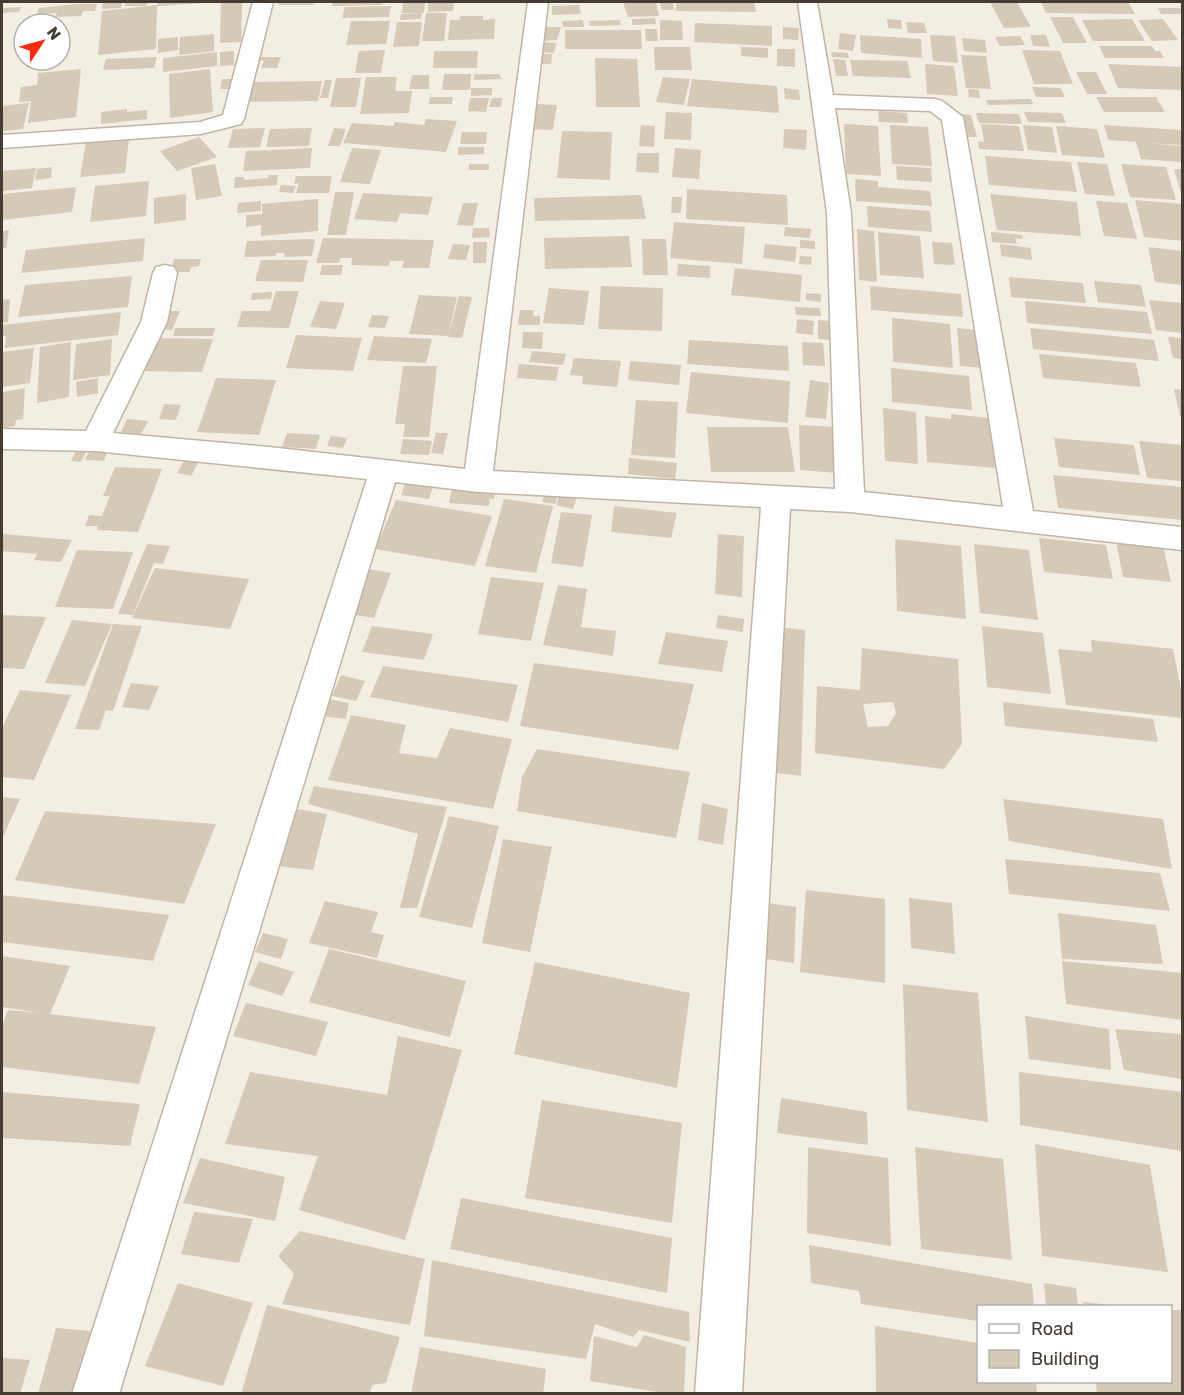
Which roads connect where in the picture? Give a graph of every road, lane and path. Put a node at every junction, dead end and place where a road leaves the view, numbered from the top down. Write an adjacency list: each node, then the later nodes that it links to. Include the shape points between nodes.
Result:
1 (263, 2): 5 (street, via 233,119 201,128)
2 (538, 2): 10 (street)
3 (807, 2): 4 (street)
4 (823, 101): 12 (street, via 839,213); 13 (street, via 935,105 952,117)
5 (2, 142)
6 (165, 273): 8 (street, via 141,352)
7 (2, 438): 8 (street)
8 (95, 441): 9 (street)
9 (384, 470): 10 (street); 15 (street)
10 (477, 481): 11 (street)
11 (776, 497): 12 (street); 16 (street)
12 (850, 501): 13 (street)
13 (1020, 522): 14 (street)
14 (1182, 539)
15 (95, 1394)
16 (718, 1394)

